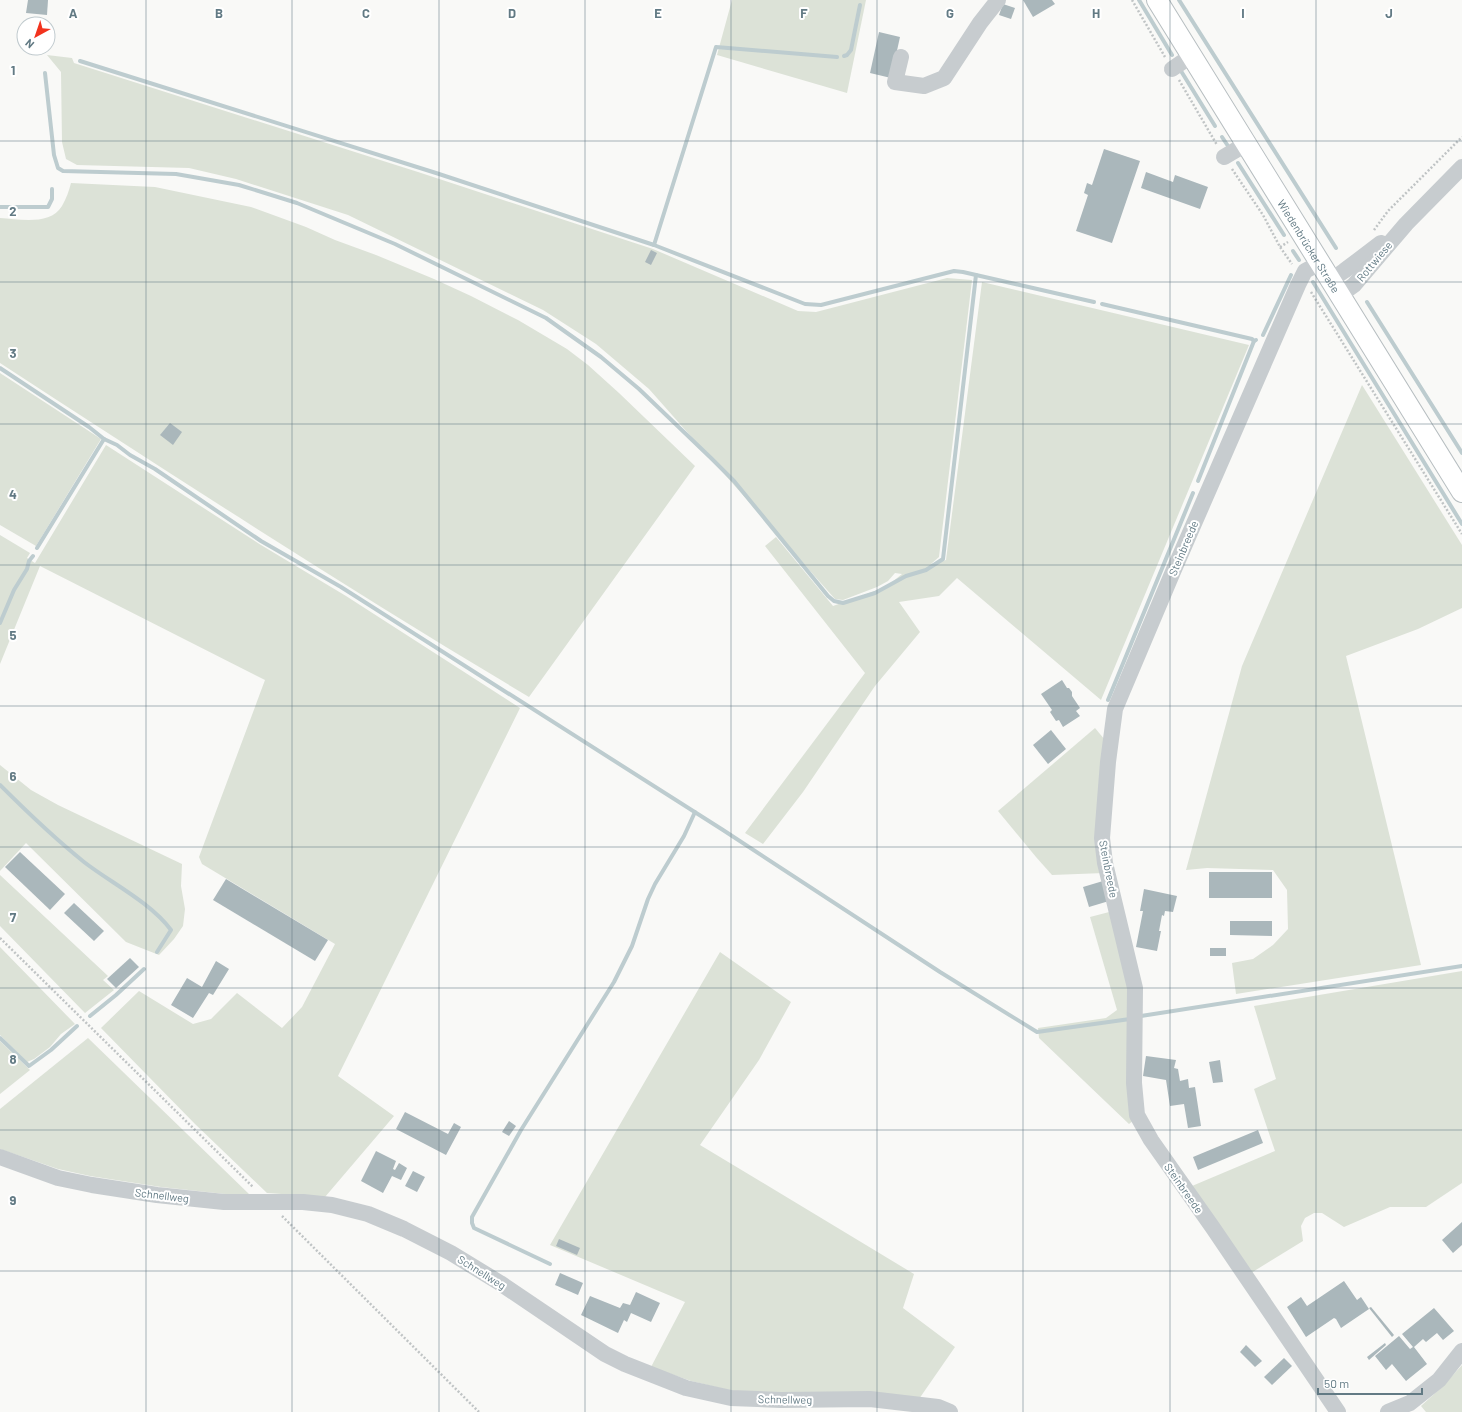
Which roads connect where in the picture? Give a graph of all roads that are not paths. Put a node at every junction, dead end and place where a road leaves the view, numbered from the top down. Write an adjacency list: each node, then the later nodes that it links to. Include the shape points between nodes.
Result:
1 (998, 0): 4 (street, via 944,78 924,86 895,82)
2 (1157, 0): 3 (main road, Wiedenbrücker Straße)
3 (1191, 56): 5 (street); 6 (main road, Wiedenbrücker Straße)
4 (901, 57)
5 (1172, 69)
6 (1246, 144): 7 (street); 9 (main road, Wiedenbrücker Straße)
7 (1224, 157)
8 (1462, 167): 10 (street, Rottwiese, via 1406,224 1354,285)
9 (1320, 263): 10 (main road, Wiedenbrücker Straße); 16 (street, Steinbreede, via 1305,271 1298,285 1115,709 1102,838 1105,863 1135,988 1134,1083 1137,1116)
10 (1335, 287): 11 (main road, Wiedenbrücker Straße)
11 (1462, 492)
12 (0, 1157): 14 (street, Schnellweg, via 58,1178 92,1185 224,1202 303,1202 332,1205 368,1214 451,1253 605,1354 625,1364 694,1390)
13 (1462, 1351): 17 (street, via 1439,1380 1410,1403)
14 (780, 1406): 15 (street, Schnellweg, via 870,1399 938,1407)
15 (950, 1412)
16 (1338, 1412)
17 (1388, 1412)

